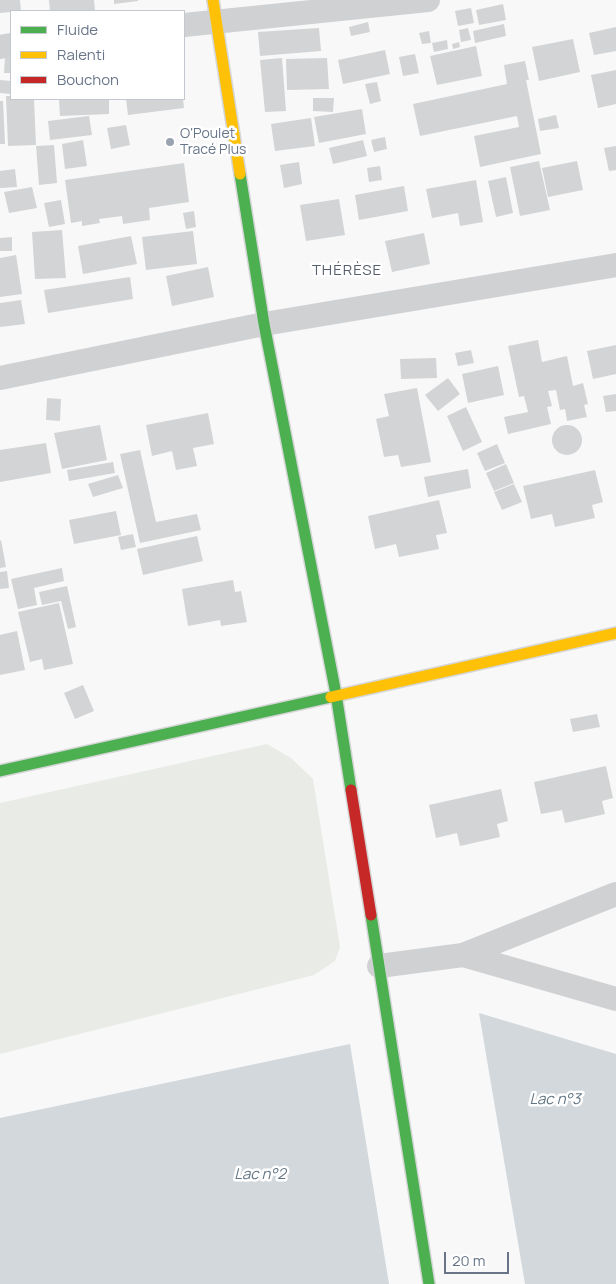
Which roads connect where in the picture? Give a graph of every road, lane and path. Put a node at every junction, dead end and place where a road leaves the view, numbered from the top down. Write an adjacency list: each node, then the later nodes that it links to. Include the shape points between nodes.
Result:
1 (428, 0): 2 (street)
2 (215, 10): 3 (street); 5 (street)
3 (185, 25)
4 (616, 265): 5 (street)
5 (264, 324): 6 (street); 8 (street)
6 (0, 378)
7 (616, 633): 8 (street)
8 (336, 694): 9 (street); 12 (street)
9 (0, 771)
10 (616, 894): 11 (street)
11 (463, 955): 12 (street); 13 (street)
12 (379, 966): 14 (street)
13 (616, 999)
14 (429, 1284)

